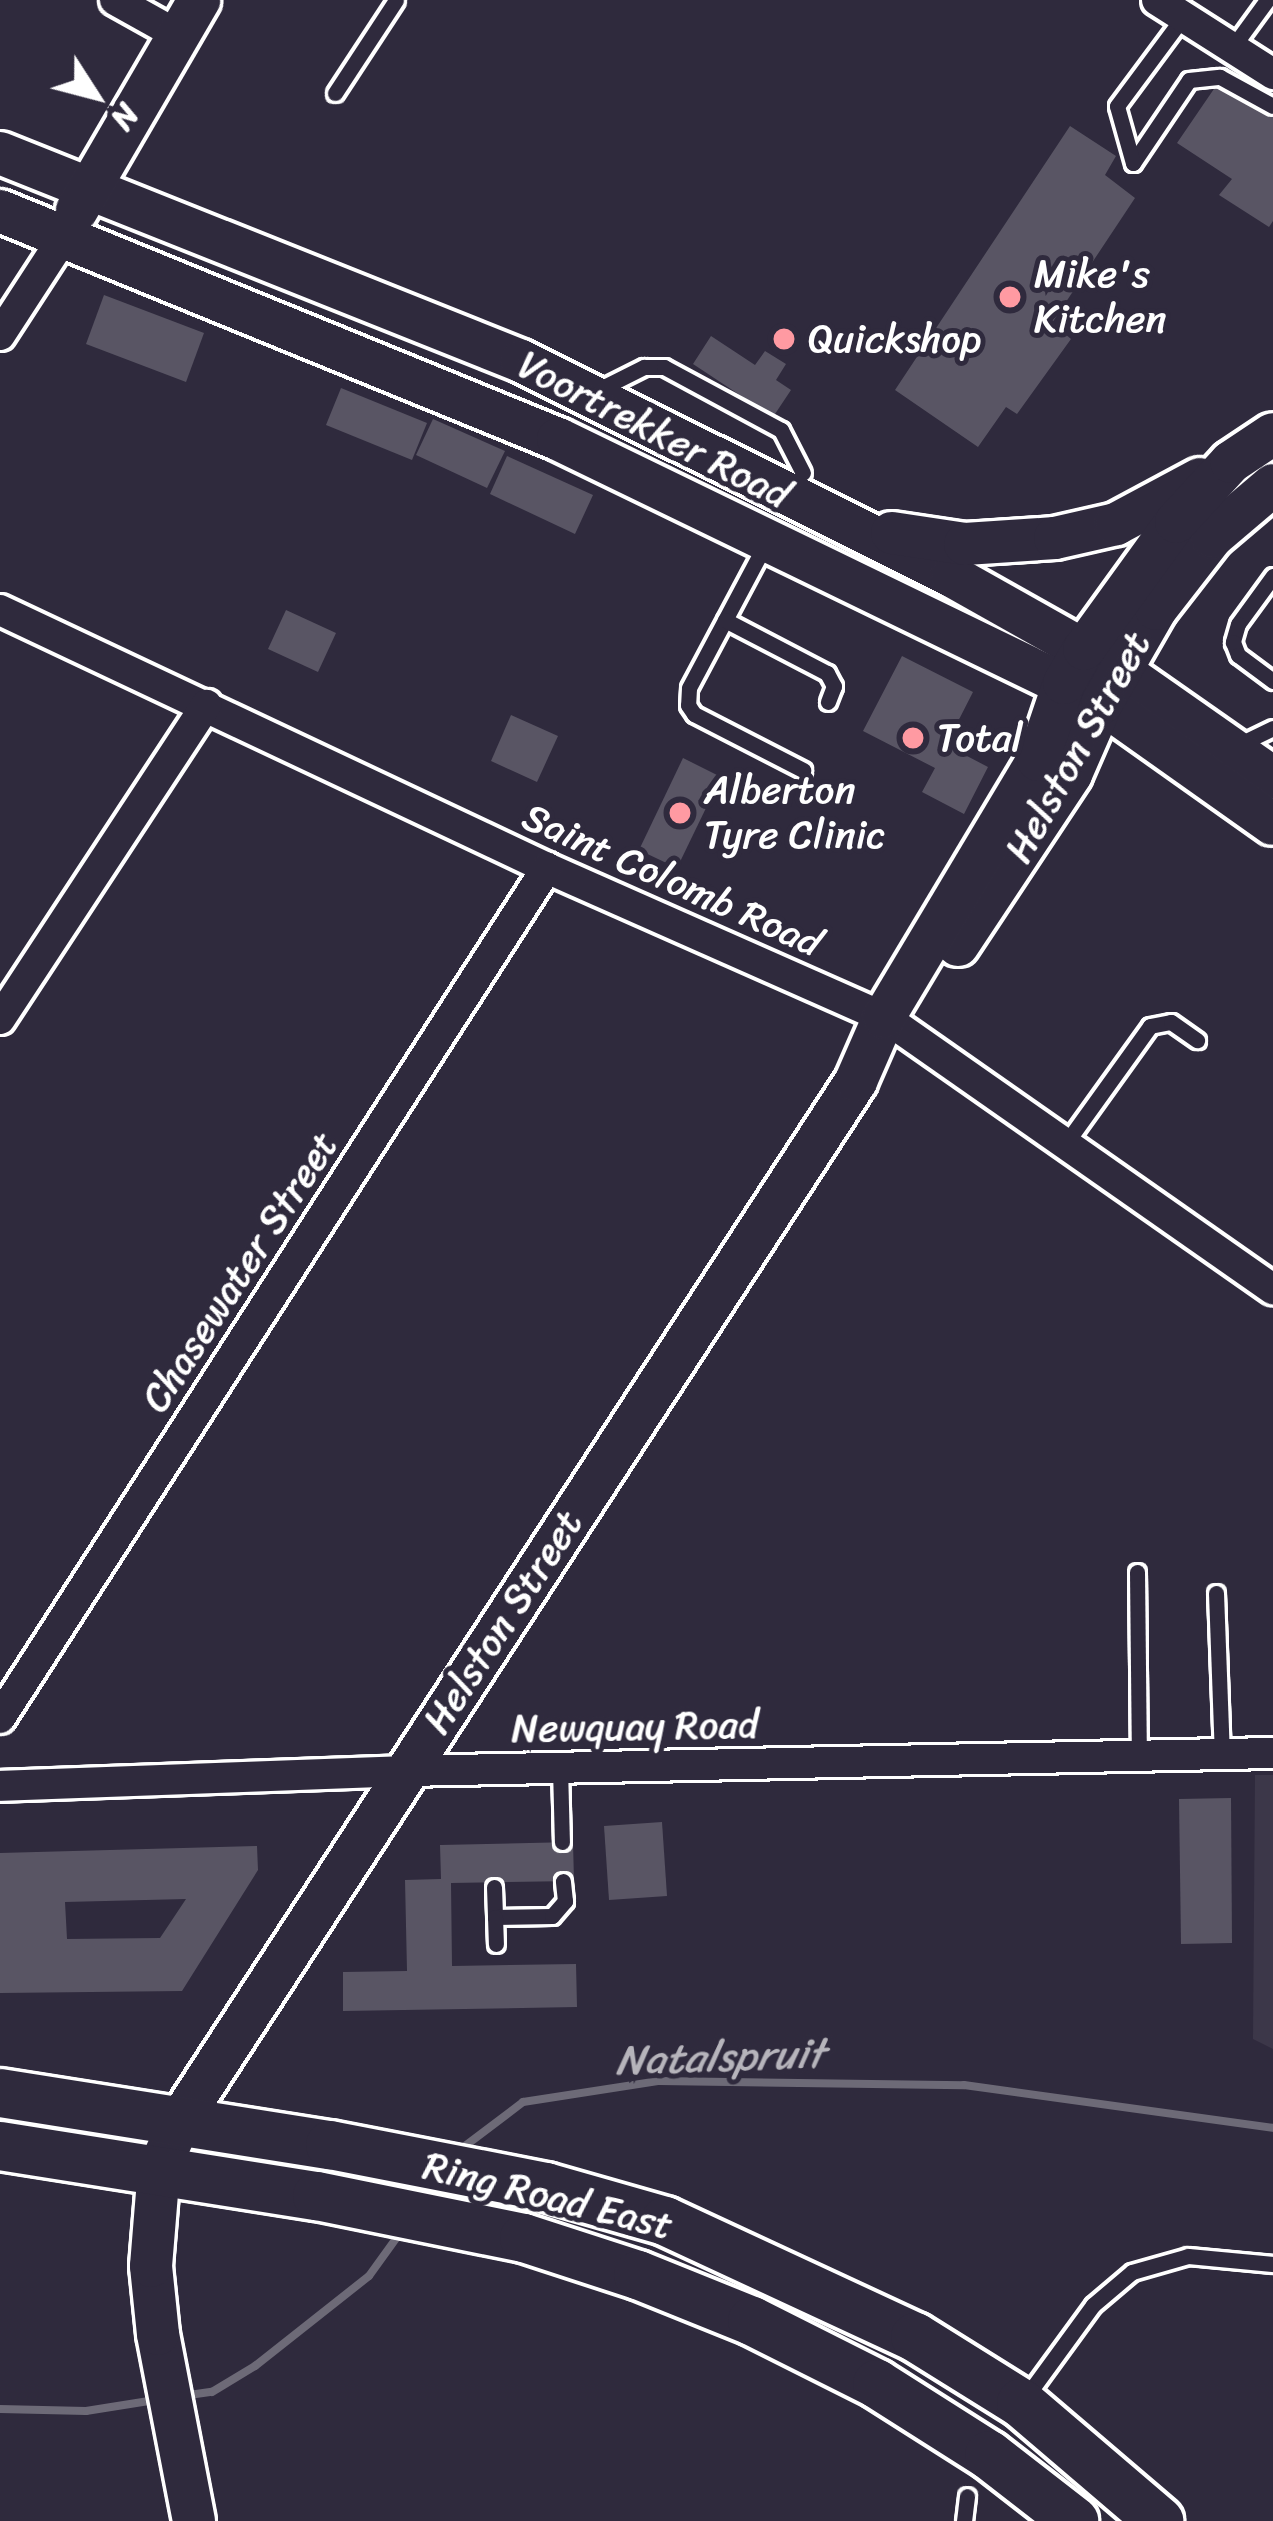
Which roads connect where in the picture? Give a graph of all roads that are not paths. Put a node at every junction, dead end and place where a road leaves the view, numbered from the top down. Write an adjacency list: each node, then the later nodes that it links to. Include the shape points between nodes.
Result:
1 (115, 0): 5 (street)
2 (396, 0): 8 (lane)
3 (1267, 0): 6 (lane)
4 (1170, 8): 6 (street); 9 (lane, via 1117,106 1133,163 1180,89 1203,74)
5 (188, 17): 11 (street)
6 (1232, 48): 7 (street)
7 (1273, 74)
8 (334, 93)
9 (1273, 106)
10 (0, 152): 11 (street, Voortrekker Road)
11 (88, 189): 13 (street); 15 (street, Voortrekker Road)
12 (0, 211): 13 (street, Voortrekker Road)
13 (63, 238): 14 (street); 21 (street, Voortrekker Road, via 558,439)
14 (0, 334)
15 (588, 395): 18 (lane, via 644,367 664,367 781,430); 20 (street, Voortrekker Road)
16 (1273, 434): 17 (street, Helston Street)
17 (1231, 462): 20 (street, via 1116,524 1055,538 965,544); 25 (street, Helston Street, via 1175,521)
18 (803, 472)
19 (1273, 484): 25 (street, Helston Street, via 1212,537)
20 (849, 528): 25 (street, Voortrekker Road, via 952,576)
21 (767, 540): 24 (lane); 25 (street, Voortrekker Road)
22 (1273, 576): 26 (lane, via 1233,642)
23 (0, 610): 28 (street, Saint Colomb Road)
24 (724, 620): 27 (lane, via 827,674 834,686); 31 (lane, via 688,705)
25 (1092, 676): 30 (street, Voortrekker Road); 33 (street, Voortrekker Road); 36 (street, Helston Street)
26 (1273, 681)
27 (828, 702)
28 (206, 705): 34 (street, Saint Colomb Road); 35 (street)
29 (1273, 728): 30 (lane)
30 (1230, 748): 32 (street, Voortrekker Road)
31 (803, 770)
32 (1273, 778)
33 (1273, 824)
34 (547, 868): 36 (street, Saint Colomb Road); 42 (street, Chasewater Street)
35 (0, 1019)
36 (894, 1024): 38 (street, Saint Colomb Road); 47 (street, Helston Street)
37 (1197, 1040): 38 (lane, via 1171,1022 1150,1026)
38 (1066, 1143): 39 (street, Saint Colomb Road)
39 (1273, 1289)
40 (1137, 1572): 45 (lane)
41 (1216, 1593): 44 (lane)
42 (0, 1718)
43 (1273, 1753): 44 (street, Newquay Road)
44 (1222, 1754): 45 (street, Newquay Road)
45 (1139, 1755): 46 (street, Newquay Road)
46 (560, 1768): 47 (street, Newquay Road); 49 (lane)
47 (406, 1771): 48 (street, Newquay Road); 55 (street, Helston Street)
48 (0, 1786)
49 (562, 1842)
50 (563, 1881): 52 (lane, via 562,1911)
51 (494, 1888): 52 (lane)
52 (495, 1917): 53 (lane)
53 (496, 1944)
54 (0, 2093): 55 (main road, Ring Road East)
55 (181, 2119): 57 (street, Helston Street); 59 (main road, Ring Road East, via 546,2187 665,2221 915,2337)
56 (0, 2146): 57 (main road, Ring Road East)
57 (159, 2169): 60 (main road, Ring Road East, via 524,2238 638,2275 878,2384); 61 (street, Helston Street, via 151,2266)
58 (1273, 2264): 59 (lane, via 1188,2256 1132,2272 1093,2305)
59 (1021, 2403): 60 (main road); 64 (main road, Ring Road East)
60 (978, 2476): 62 (lane); 63 (main road, Ring Road East)
61 (194, 2521)
62 (964, 2521)
63 (1074, 2521)
64 (1159, 2521)

